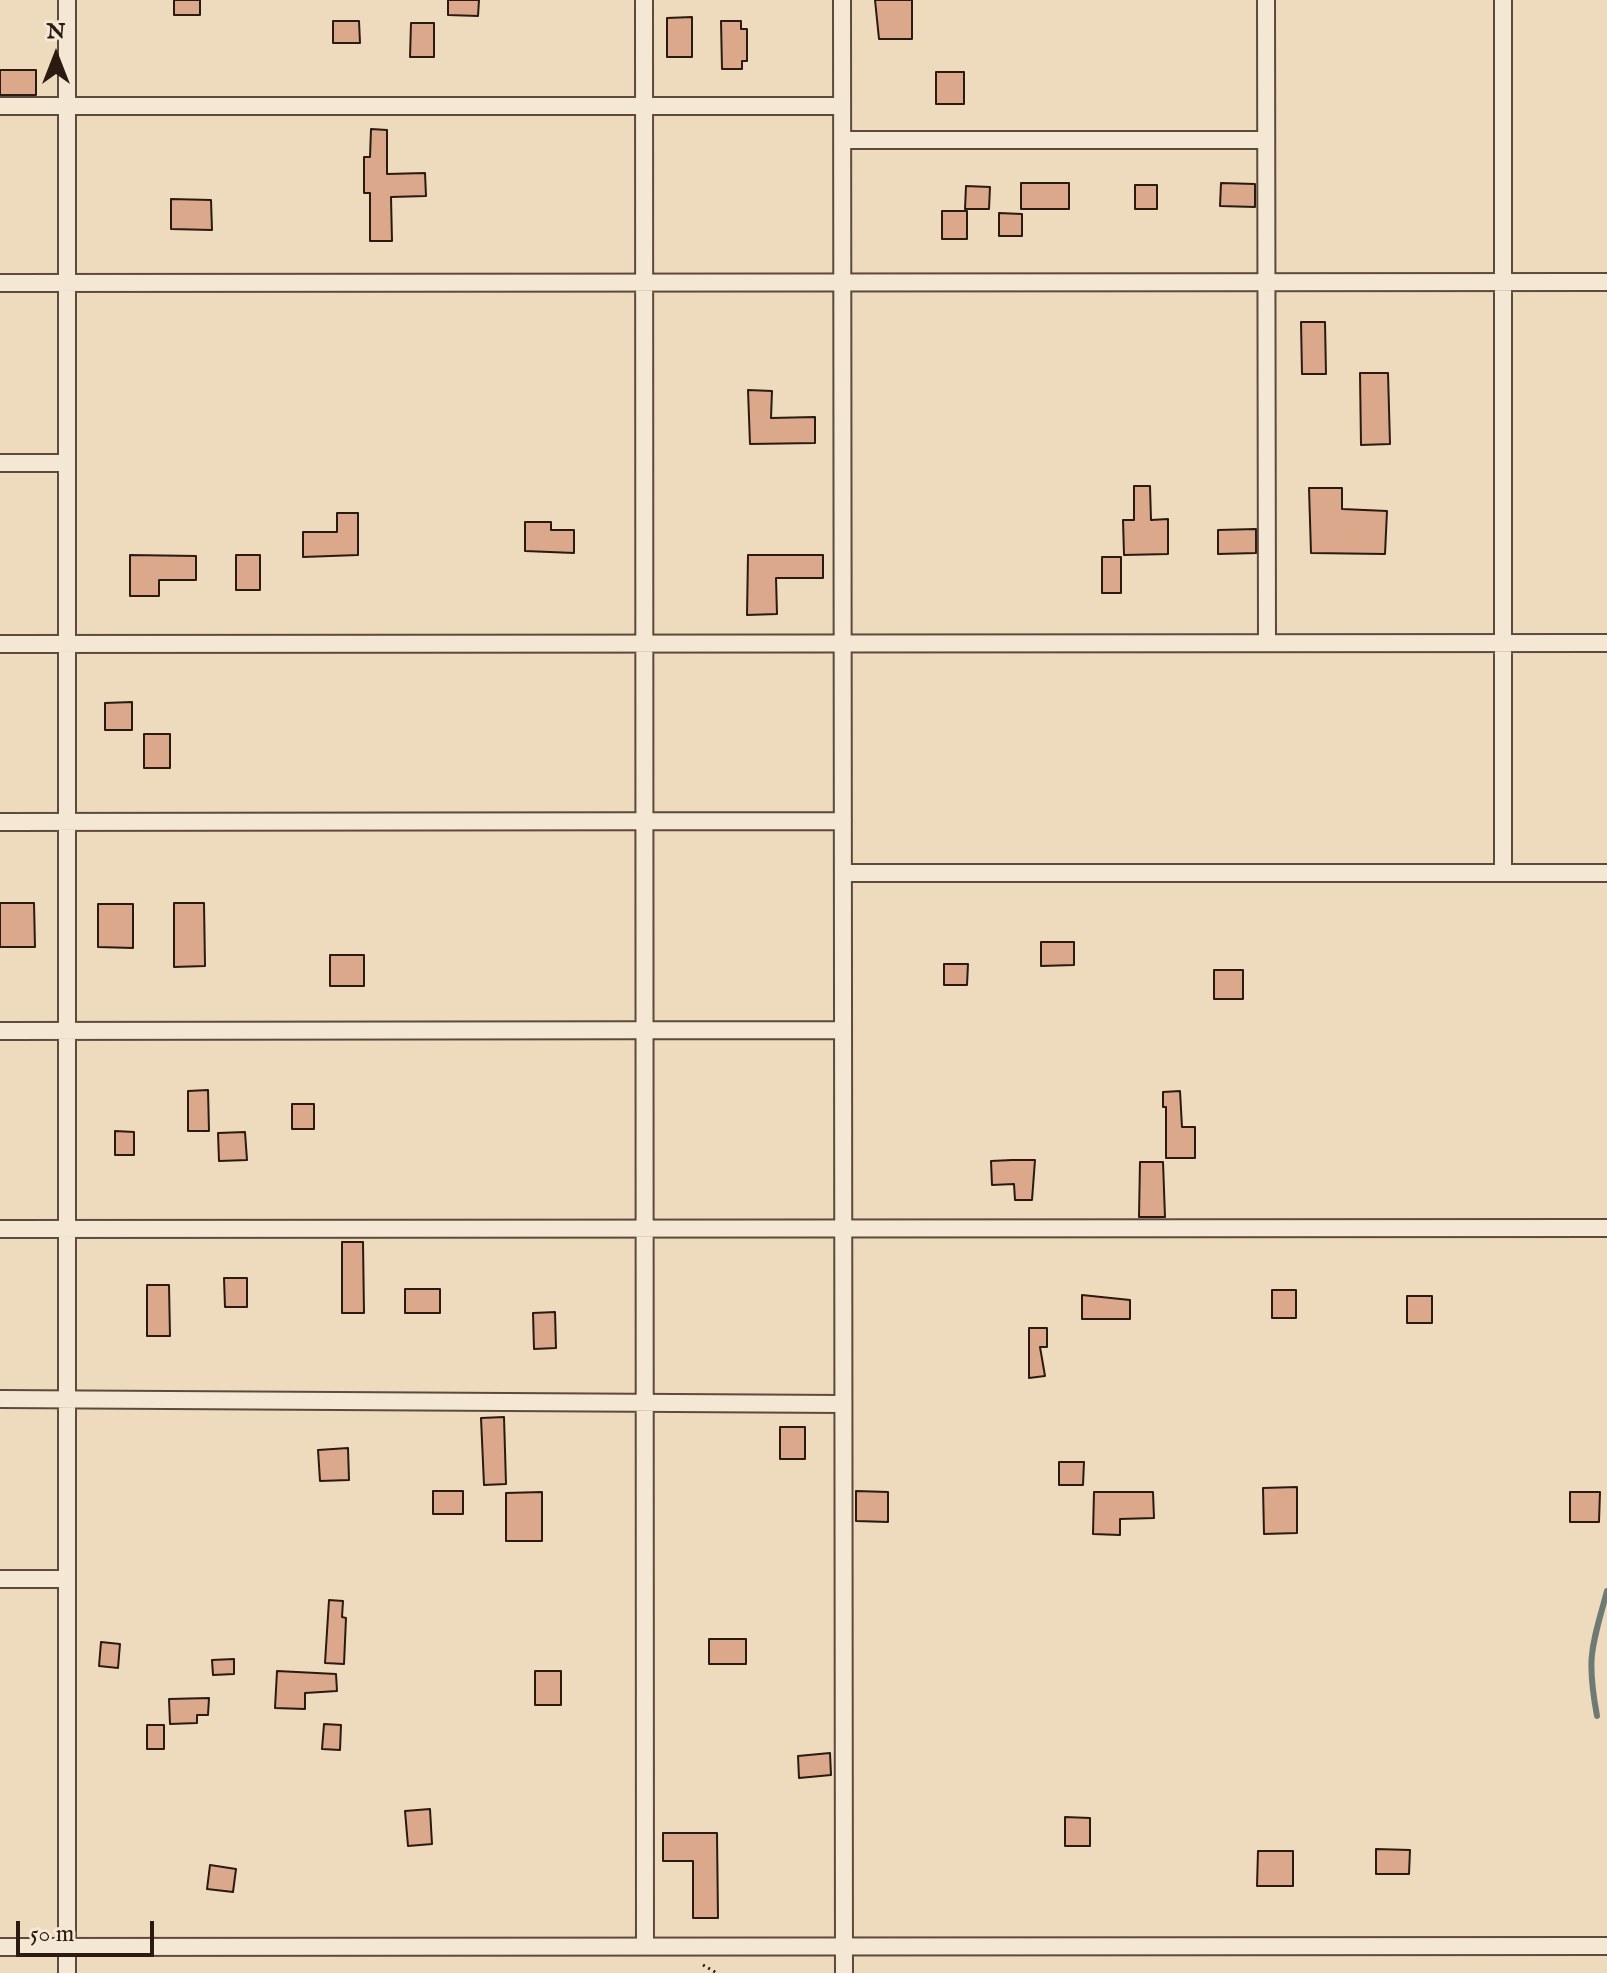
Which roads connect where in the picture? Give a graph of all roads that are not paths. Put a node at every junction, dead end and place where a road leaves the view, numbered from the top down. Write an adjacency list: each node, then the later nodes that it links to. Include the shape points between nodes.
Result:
1 (67, 0): 7 (street)
2 (644, 0): 8 (street)
3 (842, 0): 9 (street)
4 (1266, 0): 11 (street)
5 (1503, 0): 15 (street)
6 (0, 106): 7 (street)
7 (67, 106): 8 (street); 18 (street)
8 (644, 106): 9 (street); 12 (street)
9 (842, 106): 10 (street)
10 (843, 140): 11 (street); 13 (street)
11 (1266, 140): 14 (street)
12 (644, 282): 13 (street); 18 (street); 21 (street)
13 (843, 282): 14 (street); 22 (street)
14 (1266, 282): 15 (street); 23 (street)
15 (1503, 282): 16 (street); 24 (street)
16 (1607, 282)
17 (0, 283): 18 (street)
18 (67, 283): 20 (street)
19 (0, 463): 20 (street)
20 (67, 463): 27 (street)
21 (644, 643): 22 (street); 27 (street); 28 (street)
22 (843, 643): 23 (street); 29 (street)
23 (1267, 643): 24 (street)
24 (1503, 643): 25 (street); 33 (street)
25 (1607, 643)
26 (0, 644): 27 (street)
27 (67, 644): 31 (street)
28 (644, 821): 29 (street); 31 (street); 38 (street)
29 (843, 821): 32 (street)
30 (0, 822): 31 (street)
31 (67, 822): 37 (street)
32 (843, 873): 33 (street); 35 (street)
33 (1503, 873): 34 (street)
34 (1607, 873)
35 (843, 1030): 38 (street); 39 (street)
36 (0, 1031): 37 (street)
37 (67, 1031): 38 (street); 42 (street)
38 (645, 1031): 43 (street)
39 (843, 1228): 40 (street); 43 (street); 47 (street)
40 (1607, 1228)
41 (0, 1229): 42 (street)
42 (67, 1229): 43 (street); 45 (street)
43 (645, 1229): 46 (street)
44 (0, 1399): 45 (street)
45 (67, 1399): 46 (street); 49 (street)
46 (645, 1403): 47 (street); 50 (street)
47 (843, 1404): 51 (street)
48 (0, 1579): 49 (street)
49 (67, 1579): 54 (street)
50 (645, 1946): 51 (street); 54 (street)
51 (844, 1946): 52 (street); 56 (street)
52 (1607, 1946)
53 (0, 1947): 54 (street)
54 (67, 1947): 55 (street)
55 (67, 1973)
56 (844, 1973)

